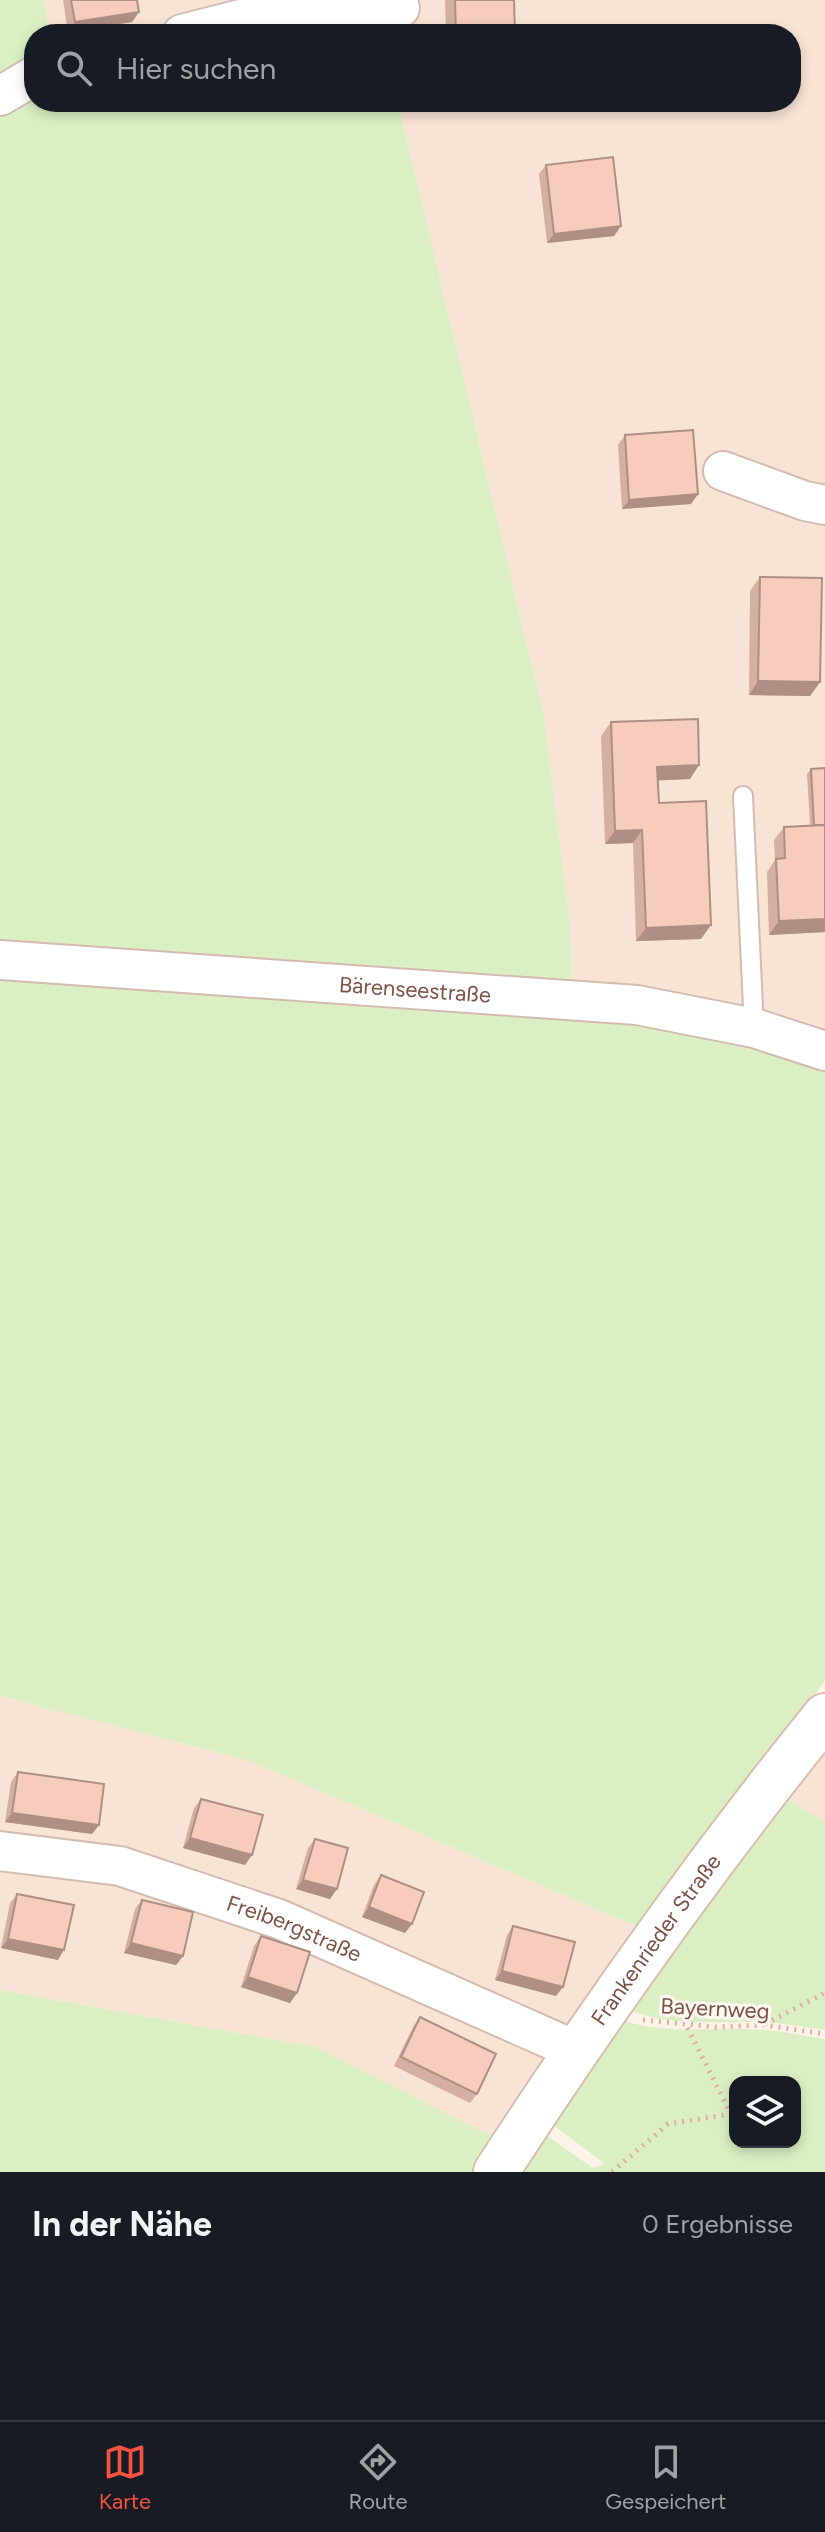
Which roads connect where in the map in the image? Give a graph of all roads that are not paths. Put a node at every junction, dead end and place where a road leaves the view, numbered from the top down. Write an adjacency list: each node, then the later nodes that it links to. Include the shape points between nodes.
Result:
1 (400, 8): 2 (street)
2 (221, 24)
3 (24, 82): 4 (street)
4 (0, 96)
5 (723, 471): 6 (street)
6 (825, 505)
7 (743, 796): 9 (lane)
8 (0, 960): 9 (street, Bärenseestraße, via 637,1005)
9 (754, 1028): 10 (street, Bärenseestraße)
10 (825, 1051)
11 (825, 1716): 13 (street, Frankenrieder Straße)
12 (0, 1851): 13 (street, Freibergstraße, via 120,1866 279,1919)
13 (575, 2050): 14 (street, Frankenrieder Straße)
14 (496, 2172)

